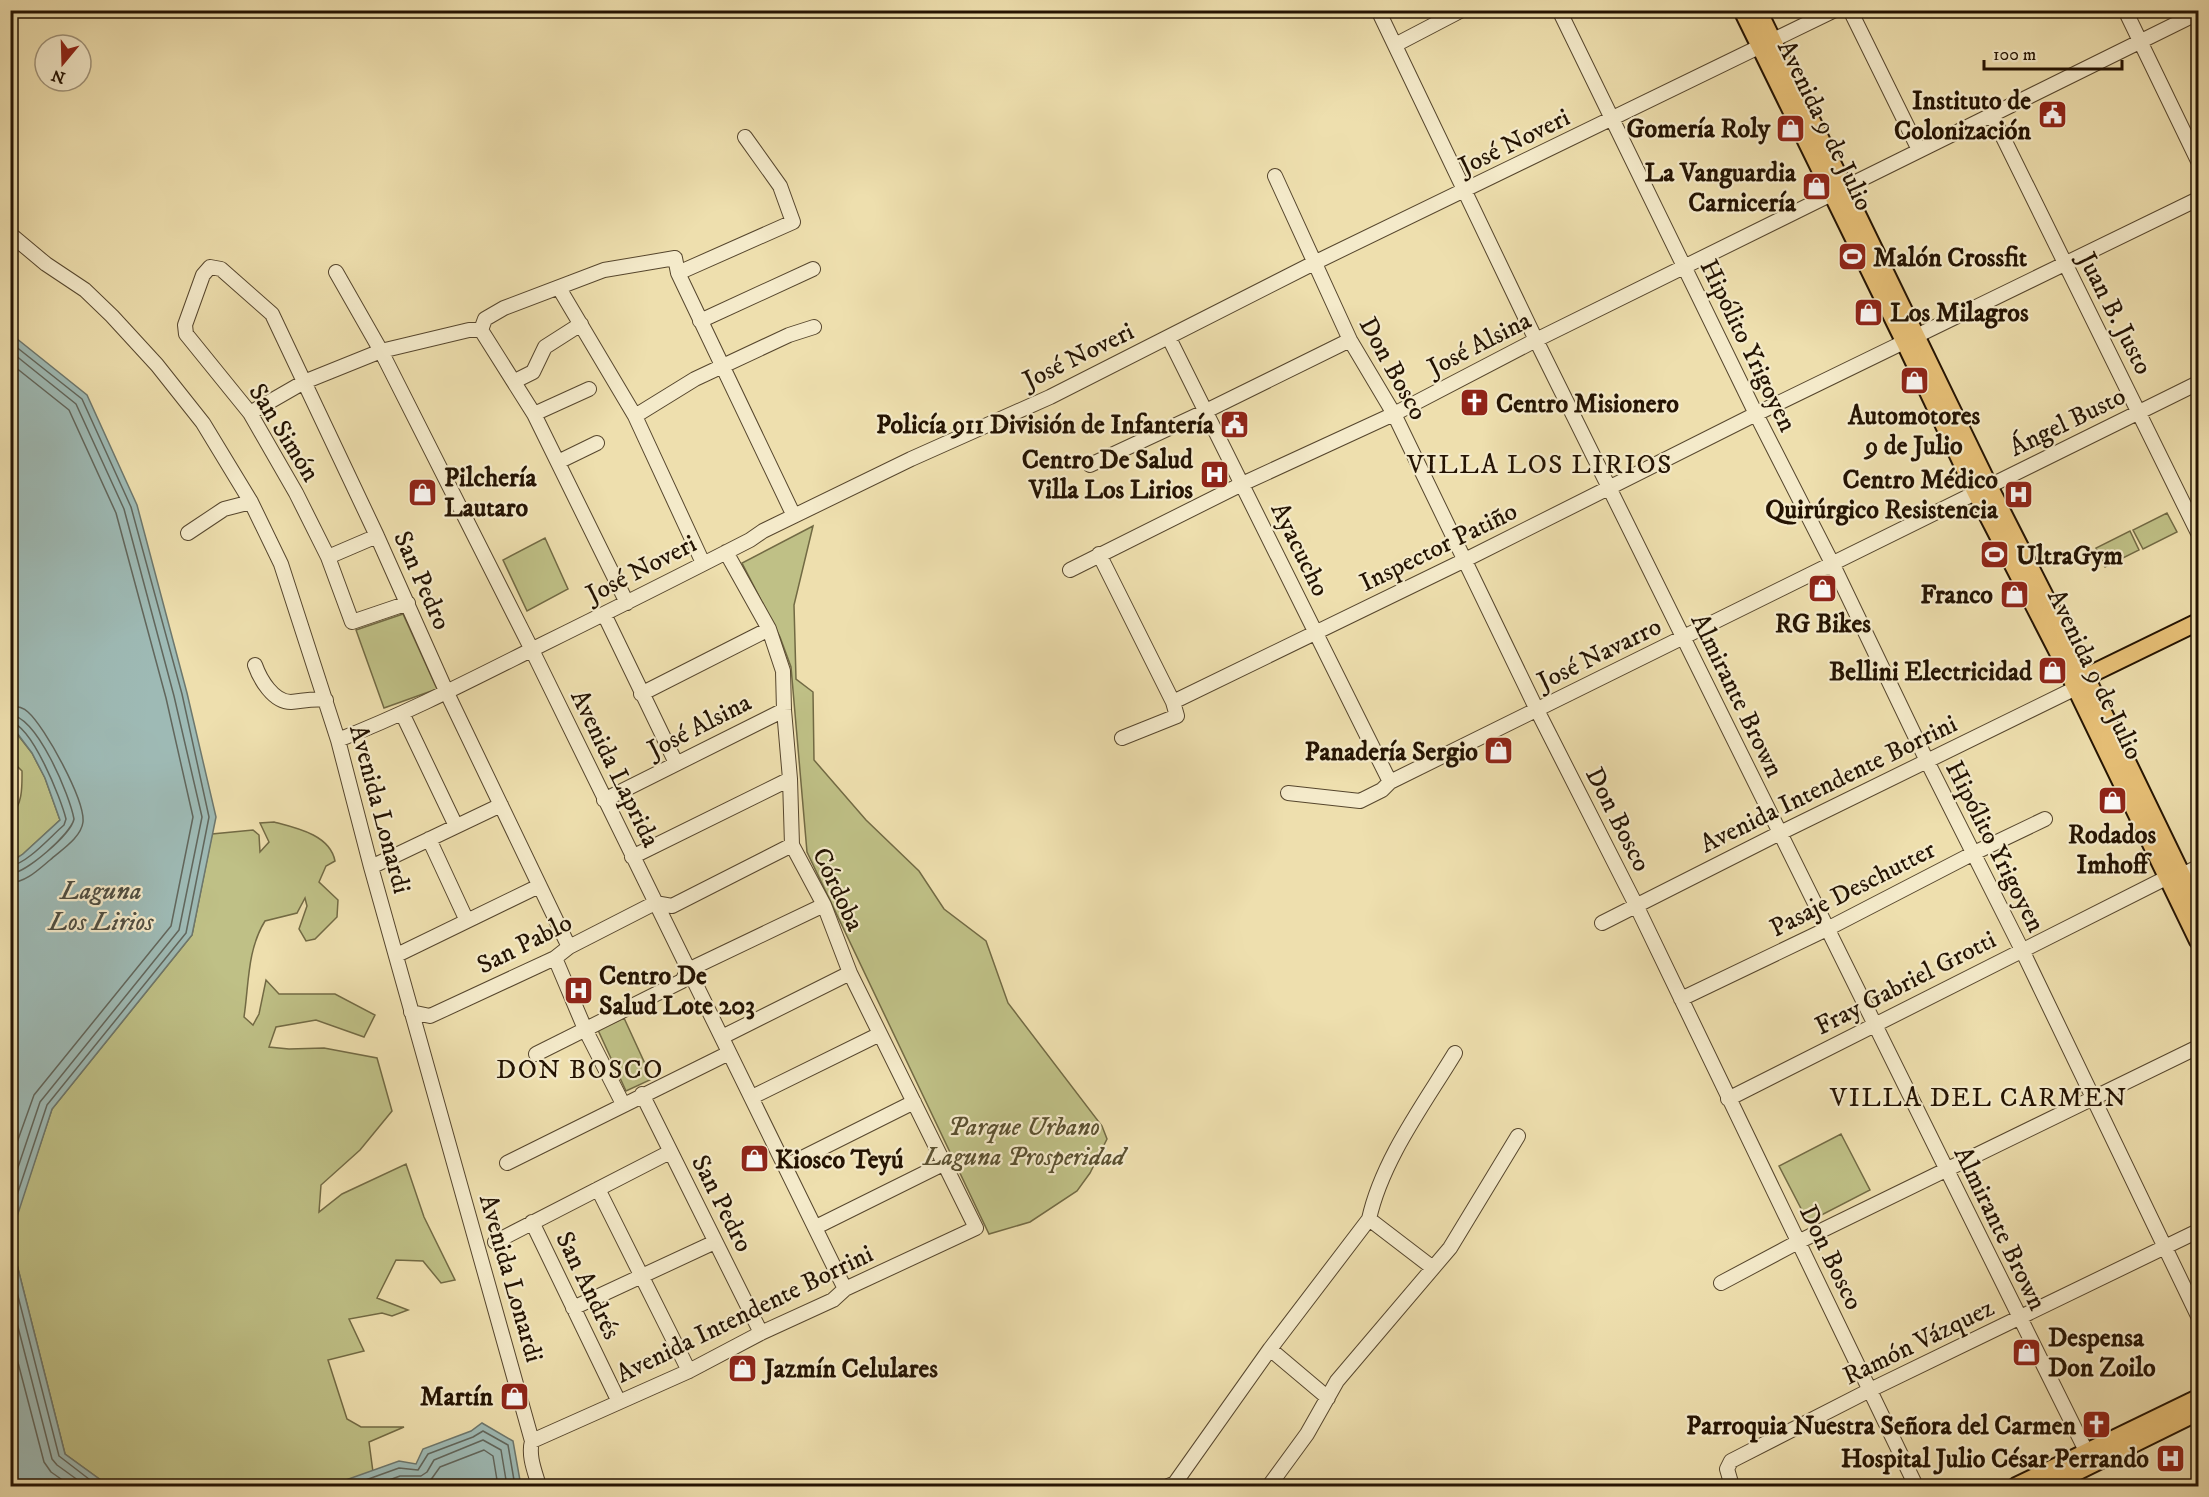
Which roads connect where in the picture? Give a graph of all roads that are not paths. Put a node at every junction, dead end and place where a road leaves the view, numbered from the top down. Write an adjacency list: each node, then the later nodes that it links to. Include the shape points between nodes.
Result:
1 (1378, 10): 12 (street, Almirante Brown)
2 (1462, 10): 12 (street)
3 (1559, 10): 14 (street, Hipólito Yrigoyen)
4 (1742, 10): 11 (main road, Avenida 9 de Julio)
5 (1758, 10): 11 (main road, Avenida 9 de Julio)
6 (1835, 10): 11 (street, José Noveri)
7 (1850, 10): 16 (street)
8 (2125, 10): 10 (street)
9 (2199, 13): 10 (street, José Alsina)
10 (2140, 41): 13 (street, José Alsina); 17 (street)
11 (1766, 43): 14 (street, José Noveri); 20 (main road, Avenida 9 de Julio)
12 (1395, 45): 19 (street, Almirante Brown)
13 (1992, 115): 16 (street, José Alsina); 24 (street, Juan B. Justo)
14 (1613, 120): 19 (street, José Noveri); 26 (street, Hipólito Yrigoyen)
15 (745, 137): 28 (street, via 780,186 793,222)
16 (1919, 150): 20 (street, José Alsina)
17 (2199, 161)
18 (1275, 176): 23 (street, Don Bosco)
19 (1465, 192): 23 (street, José Noveri); 37 (street, Almirante Brown)
20 (1838, 192): 26 (street, José Alsina); 38 (main road, Avenida 9 de Julio)
21 (2199, 199): 24 (street, Inspector Patiño)
22 (10, 234): 58 (street, Avenida Lonardi, via 85,290 158,365 203,423)
23 (1314, 263): 35 (street, José Noveri); 36 (street, Don Bosco)
24 (2064, 264): 38 (street, Inspector Patiño); 47 (street, Juan B. Justo)
25 (813, 268): 31 (street)
26 (1684, 268): 37 (street, José Alsina); 50 (street, Hipólito Yrigoyen)
27 (336, 272): 39 (street, Avenida Laprida)
28 (678, 273): 30 (street, via 675,258 604,270); 31 (street)
29 (203, 275): 42 (street, San Pedro, via 210,267 221,269 272,314); 46 (street, San Simón, via 185,325 186,334)
30 (559, 288): 32 (street); 34 (street, via 504,308 485,319)
31 (700, 321): 40 (street)
32 (581, 324): 41 (street, via 545,347 533,372); 51 (street)
33 (814, 327): 40 (street)
34 (481, 330): 39 (street); 41 (street)
35 (1169, 338): 45 (street, Ayacucho); 59 (street, José Noveri)
36 (1350, 340): 45 (street); 49 (street, Don Bosco)
37 (1536, 340): 49 (street, José Alsina); 56 (street, Almirante Brown)
38 (1911, 340): 50 (street, Inspector Patiño); 57 (main road, Avenida 9 de Julio)
39 (381, 351): 42 (street); 78 (street, Avenida Laprida)
40 (721, 368): 51 (street, via 695,379); 59 (street)
41 (514, 381): 48 (street)
42 (304, 382): 46 (street); 62 (street, San Pedro)
43 (2199, 383): 47 (street, Ángel Busto)
44 (589, 389): 48 (street)
45 (1206, 411): 54 (street); 55 (street, Ayacucho)
46 (250, 412): 65 (street, San Simón)
47 (2139, 412): 57 (street, Ángel Busto); 61 (street, Juan B. Justo)
48 (534, 414): 53 (street)
49 (1394, 414): 55 (street, José Alsina); 66 (street, Don Bosco)
50 (1756, 414): 56 (street, Inspector Patiño); 68 (street, Hipólito Yrigoyen)
51 (635, 416): 67 (street)
52 (597, 443): 53 (street)
53 (558, 462): 71 (street)
54 (1090, 465)
55 (1242, 484): 64 (street, José Alsina); 75 (street, Ayacucho)
56 (1609, 487): 66 (street, Inspector Patiño); 77 (street, Almirante Brown)
57 (1983, 489): 68 (street, José Navarro); 80 (main road, Avenida 9 de Julio)
58 (251, 502): 60 (street, via 224,509); 83 (street, Avenida Lonardi, via 281,564)
59 (794, 516): 63 (street, José Noveri)
60 (188, 533)
61 (2199, 533)
62 (377, 536): 65 (street); 70 (street, San Pedro)
63 (726, 552): 67 (street, José Noveri); 74 (street, Córdoba)
64 (1099, 554): 69 (street, José Alsina); 84 (street)
65 (328, 557): 70 (street, San Simón, via 352,622)
66 (1465, 560): 75 (street, Inspector Patiño); 86 (street, Don Bosco)
67 (703, 563): 71 (street, José Noveri)
68 (1833, 565): 77 (street, José Navarro); 90 (street, Hipólito Yrigoyen)
69 (1070, 570)
70 (408, 603): 81 (street, San Pedro)
71 (627, 603): 72 (street, José Noveri)
72 (604, 614): 78 (street, José Noveri); 82 (street)
73 (2199, 622): 80 (main road)
74 (769, 629): 82 (street); 85 (street, Córdoba, via 783,671)
75 (1316, 632): 84 (street, Inspector Patiño); 93 (street, Ayacucho)
76 (2199, 634): 80 (main road)
77 (1683, 638): 86 (street, José Navarro); 99 (street, Almirante Brown)
78 (532, 650): 81 (street, José Noveri); 95 (street, Avenida Laprida)
79 (255, 665): 83 (street, via 261,682 282,700)
80 (2084, 683): 90 (street, Avenida Intendente Borrini); 106 (main road, Avenida 9 de Julio)
81 (447, 693): 87 (street, José Noveri); 96 (street, San Pedro)
82 (641, 694): 91 (street)
83 (326, 700): 89 (street, Avenida Lonardi)
84 (1173, 702): 88 (street, via 1177,716)
85 (784, 710): 91 (street, José Alsina); 92 (street, Córdoba)
86 (1537, 710): 93 (street, José Navarro); 110 (street, Don Bosco)
87 (402, 713): 89 (street, José Noveri); 98 (street)
88 (1122, 738)
89 (338, 740): 104 (street, Avenida Lonardi)
90 (1927, 761): 99 (street, Avenida Intendente Borrini); 102 (street, Hipólito Yrigoyen)
91 (676, 764): 95 (street, José Alsina)
92 (790, 778): 101 (street, Córdoba); 103 (street)
93 (1390, 782): 94 (street, José Navarro, via 1360,801)
94 (1288, 793)
95 (604, 800): 103 (street, Avenida Laprida)
96 (501, 805): 98 (street); 107 (street, San Pedro)
97 (2045, 819): 102 (street, Pasaje Deschutter)
98 (456, 826): 100 (street)
99 (1780, 833): 110 (street, Avenida Intendente Borrini); 114 (street, Almirante Brown)
100 (429, 839): 104 (street); 112 (street)
101 (792, 845): 108 (street, via 672,906); 109 (street, Córdoba)
102 (1974, 853): 114 (street, Pasaje Deschutter); 117 (street, Hipólito Yrigoyen)
103 (632, 857): 108 (street, Avenida Laprida)
104 (371, 867): 118 (street, Avenida Lonardi)
105 (2199, 867): 106 (street, Fray Gabriel Grotti)
106 (2175, 876): 111 (main road, Avenida 9 de Julio); 115 (main road, Avenida 9 de Julio); 117 (street, Fray Gabriel Grotti)
107 (539, 886): 112 (street); 116 (street, San Pedro)
108 (655, 903): 116 (street, San Pablo); 120 (street, Avenida Laprida)
109 (824, 905): 120 (street); 121 (street, Córdoba)
110 (1636, 905): 113 (street, Avenida Intendente Borrini); 122 (street, Don Bosco)
111 (2199, 908)
112 (467, 921): 118 (street)
113 (1602, 923)
114 (1829, 928): 122 (street, Pasaje Deschutter); 124 (street, Almirante Brown)
115 (2199, 941)
116 (569, 947): 119 (street, San Pablo)
117 (2022, 950): 124 (street, Fray Gabriel Grotti); 135 (street, Hipólito Yrigoyen)
118 (397, 955): 123 (street, Avenida Lonardi)
119 (555, 958): 123 (street, San Pablo, via 430,1016); 125 (street)
120 (688, 970): 125 (street, via 681,981); 127 (street, Avenida Laprida)
121 (850, 973): 126 (street, Córdoba); 127 (street)
122 (1681, 999): 134 (street, Don Bosco)
123 (411, 1012): 169 (street, Avenida Lonardi)
124 (1875, 1024): 134 (street, Fray Gabriel Grotti); 143 (street, Almirante Brown)
125 (585, 1029): 131 (street); 137 (street)
126 (880, 1034): 133 (street); 136 (street, Córdoba)
127 (722, 1036): 129 (street, Avenida Laprida)
128 (2199, 1047): 135 (street)
129 (729, 1053): 132 (street); 133 (street, Avenida Laprida)
130 (1455, 1053): 145 (street, via 1392,1158 1374,1197)
131 (536, 1054)
132 (642, 1094): 137 (street); 139 (street, San Pedro)
133 (752, 1097): 142 (street, Avenida Laprida)
134 (1728, 1099): 152 (street, Don Bosco)
135 (2094, 1099): 143 (street); 153 (street, Hipólito Yrigoyen)
136 (914, 1102): 141 (street, Córdoba); 142 (street)
137 (623, 1104): 140 (street)
138 (1518, 1136): 154 (street, via 1450,1248)
139 (670, 1152): 144 (street); 151 (street, San Pedro)
140 (507, 1163)
141 (945, 1163): 147 (street); 148 (street, Córdoba)
142 (786, 1166): 147 (street, Avenida Laprida)
143 (1945, 1169): 152 (street); 160 (street, Almirante Brown)
144 (598, 1189): 146 (street); 155 (street)
145 (1370, 1219): 154 (street); 162 (street)
146 (532, 1222): 150 (street); 158 (street, San Andrés)
147 (816, 1227): 157 (street, Avenida Laprida)
148 (976, 1228): 157 (street, Avenida Intendente Borrini)
149 (2199, 1231): 153 (street, Ramón Vázquez)
150 (495, 1242)
151 (715, 1242): 155 (street); 161 (street, San Pedro)
152 (1798, 1242): 156 (street); 164 (street, Don Bosco)
153 (2166, 1247): 159 (street, Hipólito Yrigoyen); 160 (street, Ramón Vázquez)
154 (1433, 1268): 165 (street)
155 (641, 1277): 158 (street); 163 (street)
156 (1721, 1283)
157 (845, 1288): 161 (street, Avenida Intendente Borrini, via 833,1300)
158 (573, 1308): 167 (street, San Andrés)
159 (2199, 1316)
160 (2019, 1319): 164 (street, Ramón Vázquez); 170 (street, Almirante Brown)
161 (761, 1333): 163 (street, Avenida Intendente Borrini)
162 (1270, 1349): 165 (street); 172 (street, via 1175,1483)
163 (689, 1371): 167 (street, Avenida Intendente Borrini)
164 (1870, 1390): 174 (street, Ramón Vázquez, via 1731,1461 1726,1469); 175 (street, Don Bosco)
165 (1328, 1398): 173 (street)
166 (2199, 1398): 170 (main road)
167 (619, 1402): 169 (street, Avenida Intendente Borrini)
168 (2199, 1412): 170 (main road)
169 (532, 1441): 171 (street, Avenida Lonardi, via 530,1448)
170 (2089, 1457): 176 (main road); 177 (main road)
171 (539, 1486)
172 (1168, 1486)
173 (1269, 1486)
174 (1732, 1486)
175 (1916, 1486)
176 (2016, 1486)
177 (2048, 1486)

